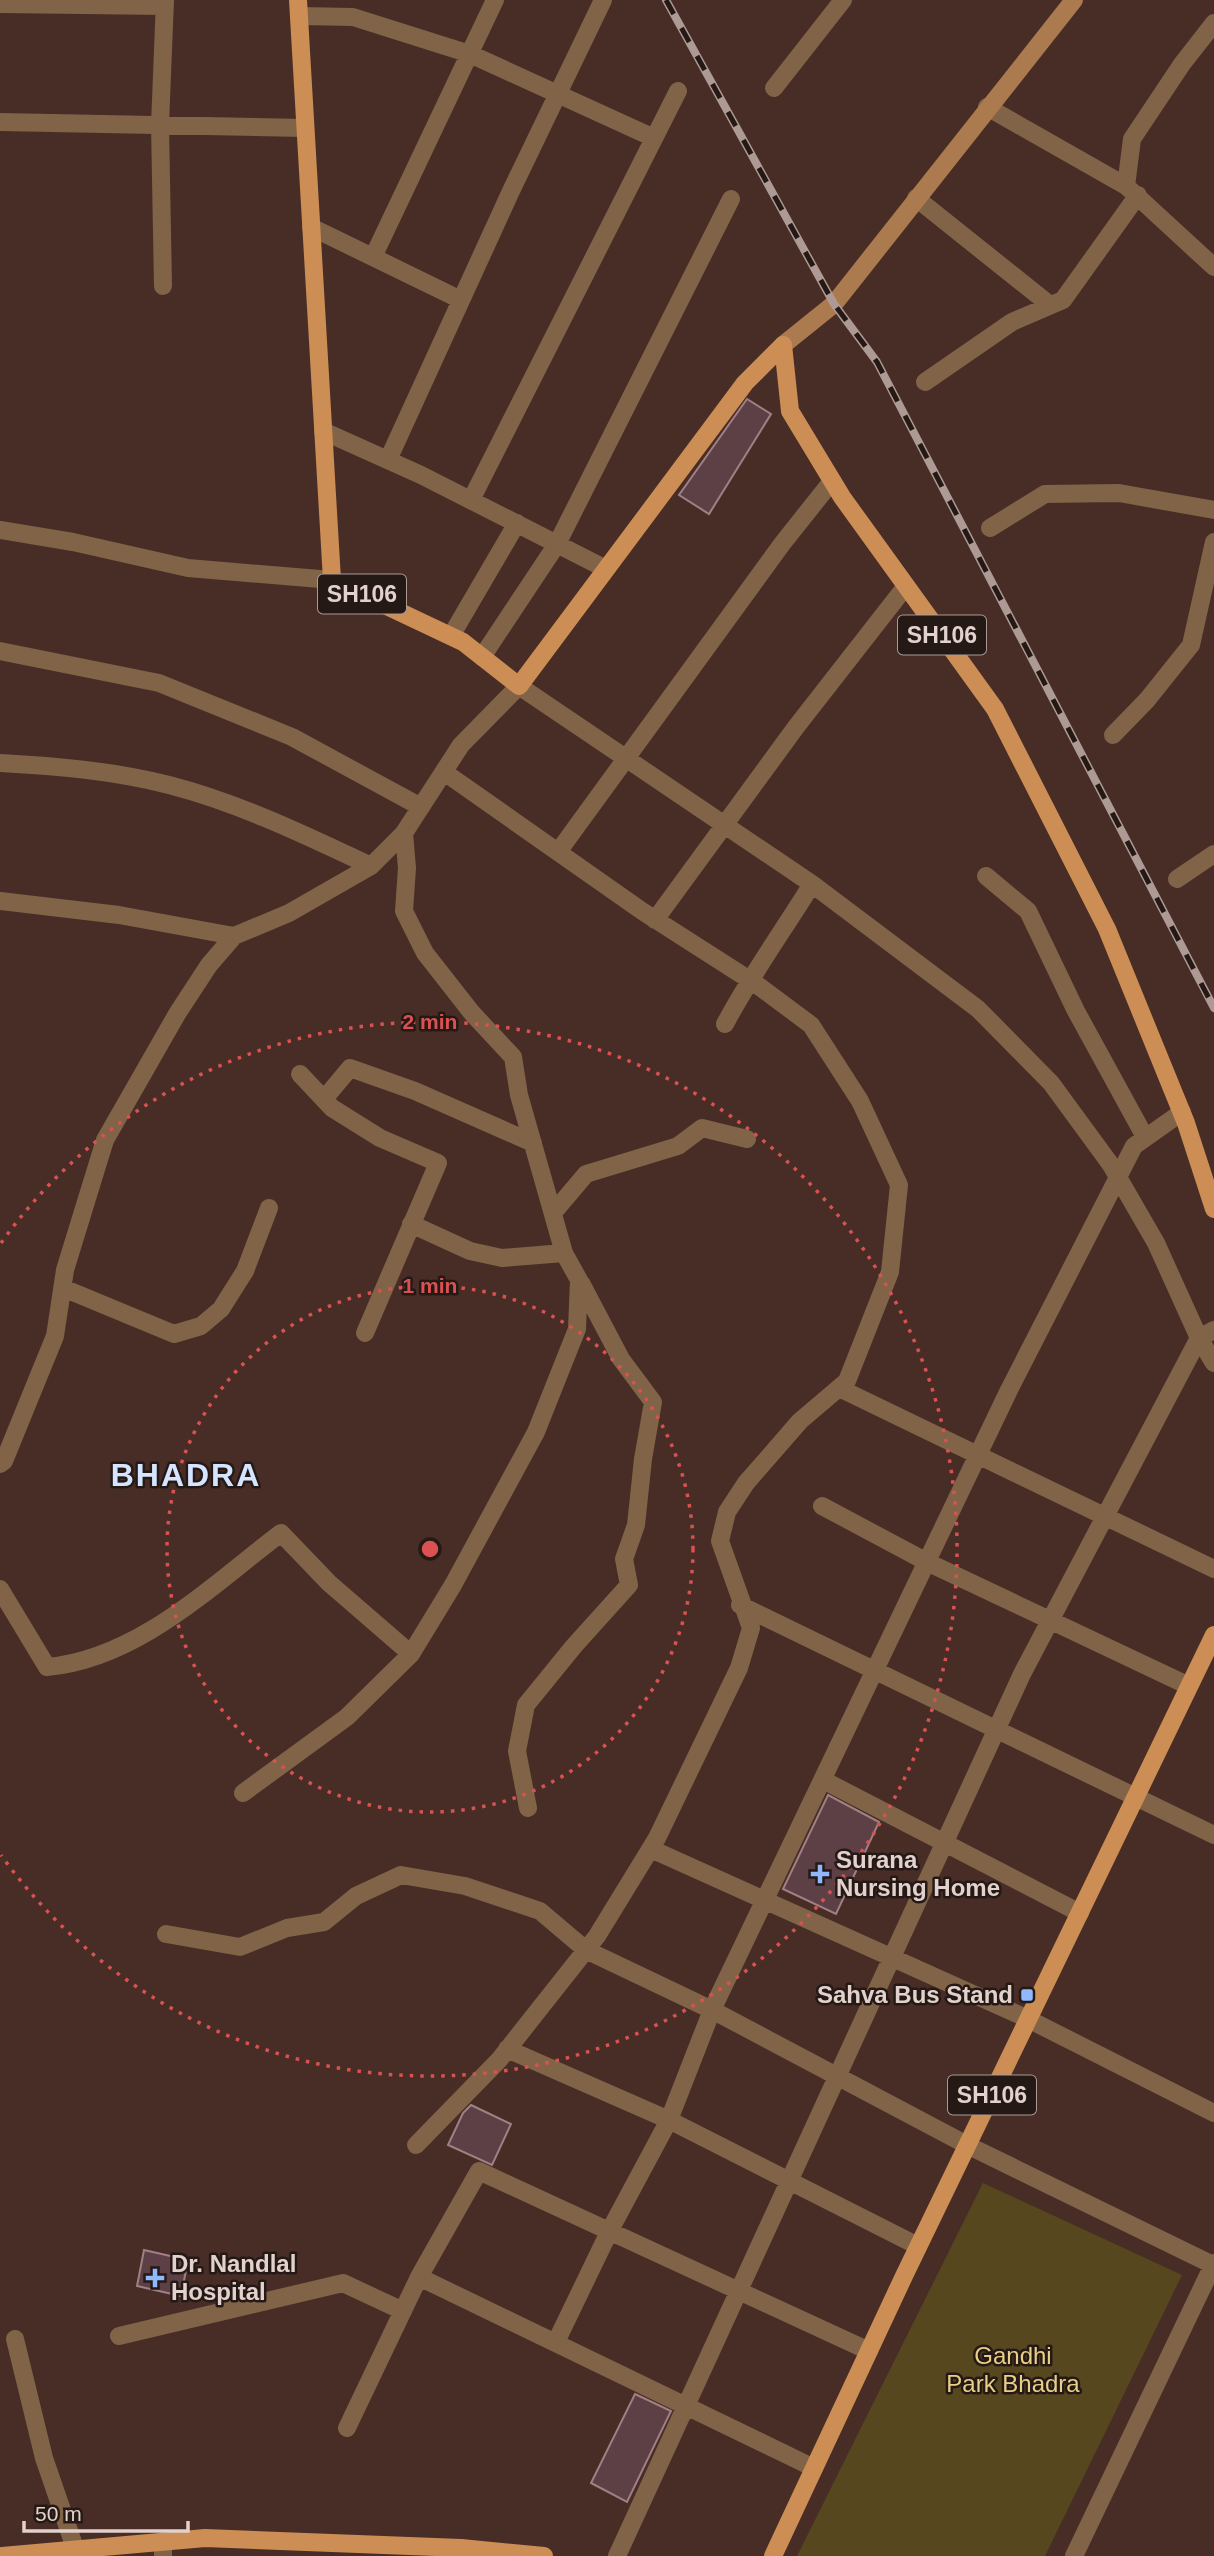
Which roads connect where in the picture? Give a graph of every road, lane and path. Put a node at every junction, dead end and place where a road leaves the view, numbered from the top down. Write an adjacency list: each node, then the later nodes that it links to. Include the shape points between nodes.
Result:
1 (495, 0): 9 (street)
2 (603, 0): 12 (street)
3 (843, 0): 10 (street)
4 (1067, 2): 13 (main road)
5 (165, 3): 6 (street); 15 (street)
6 (0, 4)
7 (298, 8): 9 (street, via 353,18); 16 (main road, SH106)
8 (1214, 23): 18 (street, via 1132,139)
9 (470, 54): 12 (street); 22 (street)
10 (774, 88)
11 (678, 91): 17 (street)
12 (558, 94): 17 (street); 25 (street)
13 (987, 107): 18 (street); 19 (main road)
14 (0, 122): 15 (street)
15 (160, 125): 16 (street); 24 (street)
16 (305, 128): 21 (main road, SH106)
17 (654, 138): 32 (street)
18 (1132, 190): 23 (street); 26 (street, via 1063,300)
19 (916, 198): 26 (street); 27 (main road, via 834,304)
20 (731, 199): 38 (street)
21 (311, 227): 22 (street); 29 (main road, SH106)
22 (374, 255): 25 (street)
23 (1214, 267)
24 (163, 286)
25 (461, 300): 30 (street)
26 (1050, 305): 28 (street, via 1012,322)
27 (783, 345): 31 (main road, SH106, via 790,411); 39 (main road, via 745,383)
28 (925, 382)
29 (323, 431): 30 (street); 41 (main road, SH106)
30 (388, 460): 32 (street)
31 (832, 481): 42 (main road, SH106); 48 (street)
32 (471, 500): 34 (street)
33 (1214, 510): 35 (street, via 1119,493 1045,494)
34 (517, 523): 38 (street); 43 (street)
35 (990, 528)
36 (0, 530): 41 (street, via 188,568)
37 (1214, 542): 40 (street)
38 (557, 544): 39 (street); 45 (street)
39 (606, 569): 46 (main road)
40 (1211, 569): 47 (street, via 1191,645)
41 (332, 580): 43 (main road, SH106)
42 (906, 586): 52 (street); 67 (main road, SH106, via 995,709 1107,929)
43 (451, 636): 45 (main road, SH106)
44 (0, 651): 51 (street, via 159,683 292,737)
45 (482, 657): 46 (main road, SH106)
46 (519, 686): 48 (street); 50 (street, via 461,746)
47 (1113, 735)
48 (626, 757): 52 (street); 54 (street)
49 (0, 763): 56 (street, via 69,767 168,785 246,810)
50 (444, 772): 51 (street); 54 (street)
51 (421, 807): 53 (street)
52 (724, 824): 59 (street); 61 (street)
53 (404, 833): 56 (street); 70 (street, via 404,911 425,953 513,1057)
54 (558, 852): 61 (street)
55 (1214, 854): 58 (street)
56 (371, 866): 62 (street, via 289,913)
57 (986, 876): 68 (street, via 1028,911)
58 (1177, 878)
59 (811, 884): 63 (street, via 770,954); 71 (street, via 978,1009 1051,1083)
60 (0, 901): 62 (street, via 119,915)
61 (655, 920): 63 (street)
62 (234, 936): 78 (street, via 177,1014 105,1140 65,1270)
63 (749, 979): 64 (street); 82 (street, via 811,1026 860,1101 898,1185 890,1272 852,1370)
64 (725, 1024)
65 (300, 1074): 66 (street)
66 (324, 1099): 70 (street, via 350,1068); 75 (street, via 380,1138 438,1163)
67 (1182, 1112): 68 (street); 73 (main road, SH106)
68 (1145, 1137): 71 (street, via 1134,1146)
69 (747, 1139): 74 (street, via 702,1128 678,1146 586,1174)
70 (533, 1143): 74 (street)
71 (1117, 1177): 80 (street); 83 (street)
72 (270, 1208): 78 (street, via 245,1270 221,1309 201,1326 174,1334)
73 (1214, 1209)
74 (553, 1213): 76 (street)
75 (411, 1224): 76 (street, via 470,1251 502,1258); 79 (street)
76 (564, 1253): 77 (street)
77 (579, 1280): 93 (street, via 578,1329 536,1432); 100 (street, via 621,1359 653,1402 636,1525 624,1559 629,1585 526,1705 517,1751)
78 (64, 1288): 84 (street, via 55,1336)
79 (365, 1333)
80 (1207, 1334): 81 (street); 86 (street)
81 (1214, 1363)
82 (839, 1388): 83 (street); 90 (street, via 800,1421 727,1512 720,1541)
83 (977, 1455): 86 (street); 87 (street)
84 (0, 1464)
85 (822, 1506): 87 (street)
86 (1105, 1517): 88 (street); 91 (street)
87 (927, 1562): 91 (street); 94 (street)
88 (1214, 1569)
89 (0, 1589): 93 (street, via 47,1667 69,1665 143,1636 281,1533 328,1583)
90 (740, 1605): 94 (street); 103 (street, via 751,1628 739,1668)
91 (1050, 1621): 95 (street); 96 (street)
92 (1214, 1635): 95 (main road, SH106)
93 (411, 1654): 98 (street, via 347,1717)
94 (875, 1671): 96 (street); 97 (street)
95 (1189, 1686): 99 (main road, SH106)
96 (996, 1731): 99 (street); 102 (street)
97 (823, 1780): 102 (street); 104 (street)
98 (243, 1793)
99 (1135, 1799): 101 (street); 105 (main road, SH106)
100 (528, 1808)
101 (1214, 1835)
102 (945, 1840): 105 (street); 108 (street)
103 (651, 1849): 104 (street); 107 (street)
104 (765, 1902): 108 (street); 109 (street)
105 (1080, 1913): 110 (main road, SH106)
106 (166, 1934): 107 (street, via 240,1947 287,1928 324,1922 356,1896 401,1875 465,1886 540,1911)
107 (586, 1950): 109 (street); 111 (street)
108 (890, 1958): 110 (street); 112 (street)
109 (712, 2010): 112 (street); 114 (street)
110 (1028, 2019): 113 (street); 116 (main road, SH106)
111 (507, 2049): 114 (street); 115 (street)
112 (836, 2076): 116 (street); 117 (street)
113 (1214, 2113)
114 (668, 2120): 117 (street); 118 (street)
115 (416, 2145)
116 (967, 2145): 119 (main road, SH106); 120 (street)
117 (789, 2182): 119 (street); 122 (street)
118 (610, 2230): 121 (street, via 479,2171); 122 (street); 126 (street)
119 (918, 2246): 127 (main road, SH106)
120 (1214, 2264): 137 (street)
121 (419, 2277): 123 (street); 126 (street)
122 (740, 2291): 127 (street); 128 (street)
123 (403, 2311): 124 (street, via 343,2283); 129 (street)
124 (119, 2336)
125 (15, 2339): 131 (street, via 44,2458)
126 (556, 2342): 128 (street)
127 (869, 2351): 130 (main road, SH106)
128 (686, 2405): 130 (street); 135 (street)
129 (347, 2428)
130 (814, 2468): 136 (main road, SH106)
131 (75, 2548): 132 (main road); 133 (main road)
132 (163, 2549): 134 (main road, via 205,2538 461,2548)
133 (2, 2556)
134 (544, 2556)
135 (617, 2556)
136 (773, 2556)
137 (1074, 2556)

